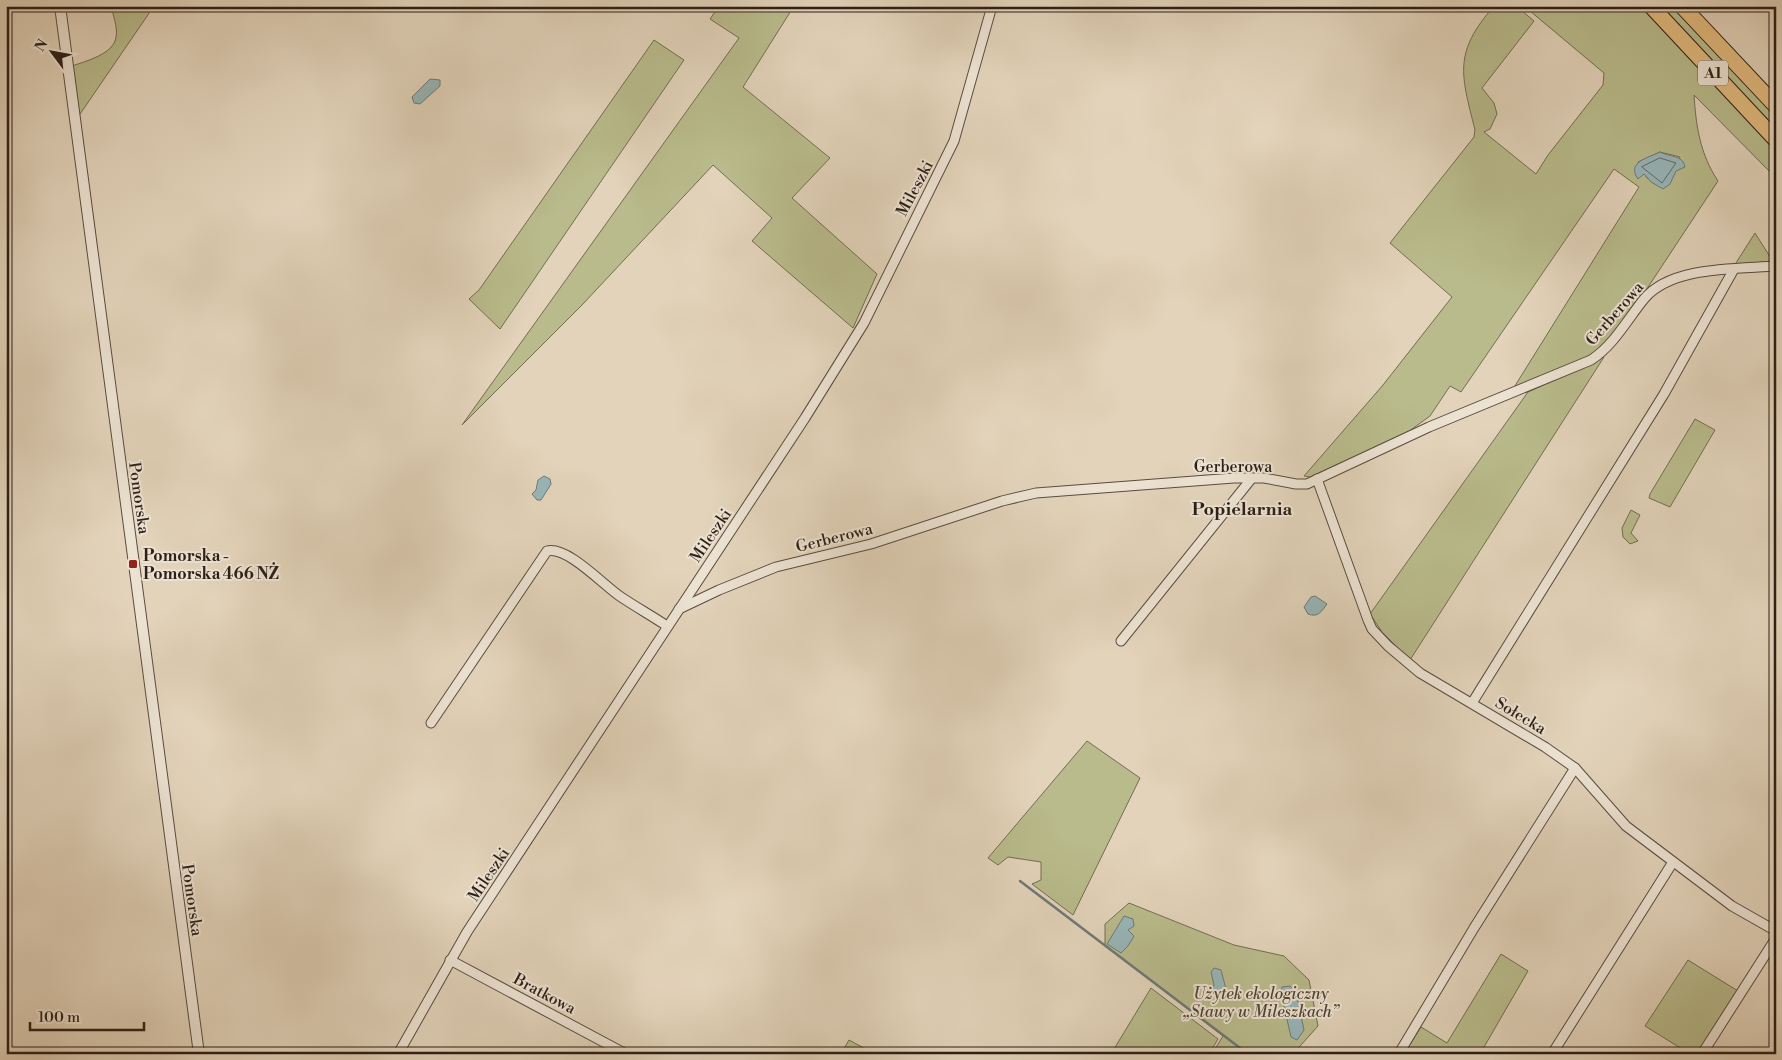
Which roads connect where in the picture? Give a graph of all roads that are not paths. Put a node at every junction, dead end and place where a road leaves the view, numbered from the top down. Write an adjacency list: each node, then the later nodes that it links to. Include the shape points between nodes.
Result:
1 (60, 6): 22 (street, Pomorska)
2 (992, 6): 11 (street, Mileszki, via 954,141 864,323)
3 (1651, 6): 6 (highway, A1)
4 (1682, 6): 5 (highway, A1)
5 (1776, 106)
6 (1776, 140)
7 (1776, 266): 8 (street, Gerberowa)
8 (1734, 269): 10 (street, Gerberowa, via 1700,272 1658,286 1610,344 1591,360 1429,427); 14 (street, via 1664,394)
9 (1252, 478): 10 (street, Gerberowa, via 1296,484 1308,484); 11 (street, Gerberowa, via 1036,493 871,544 776,567); 13 (street)
10 (1318, 479): 14 (street, Sołecka, via 1372,629 1420,673)
11 (678, 609): 12 (street, Mileszki)
12 (667, 626): 15 (street, via 562,554 547,551); 20 (street, Mileszki)
13 (1121, 641)
14 (1472, 703): 16 (street, Sołecka)
15 (432, 723)
16 (1574, 768): 17 (street, Sołecka, via 1626,826); 21 (street)
17 (1673, 862): 18 (street, Sołecka, via 1732,906); 25 (street)
18 (1776, 931)
19 (1776, 938): 26 (street)
20 (450, 960): 23 (street, Mileszki); 24 (street, Bratkowa)
21 (1401, 1050)
22 (199, 1054)
23 (398, 1054)
24 (626, 1054)
25 (1552, 1054)
26 (1702, 1054)

